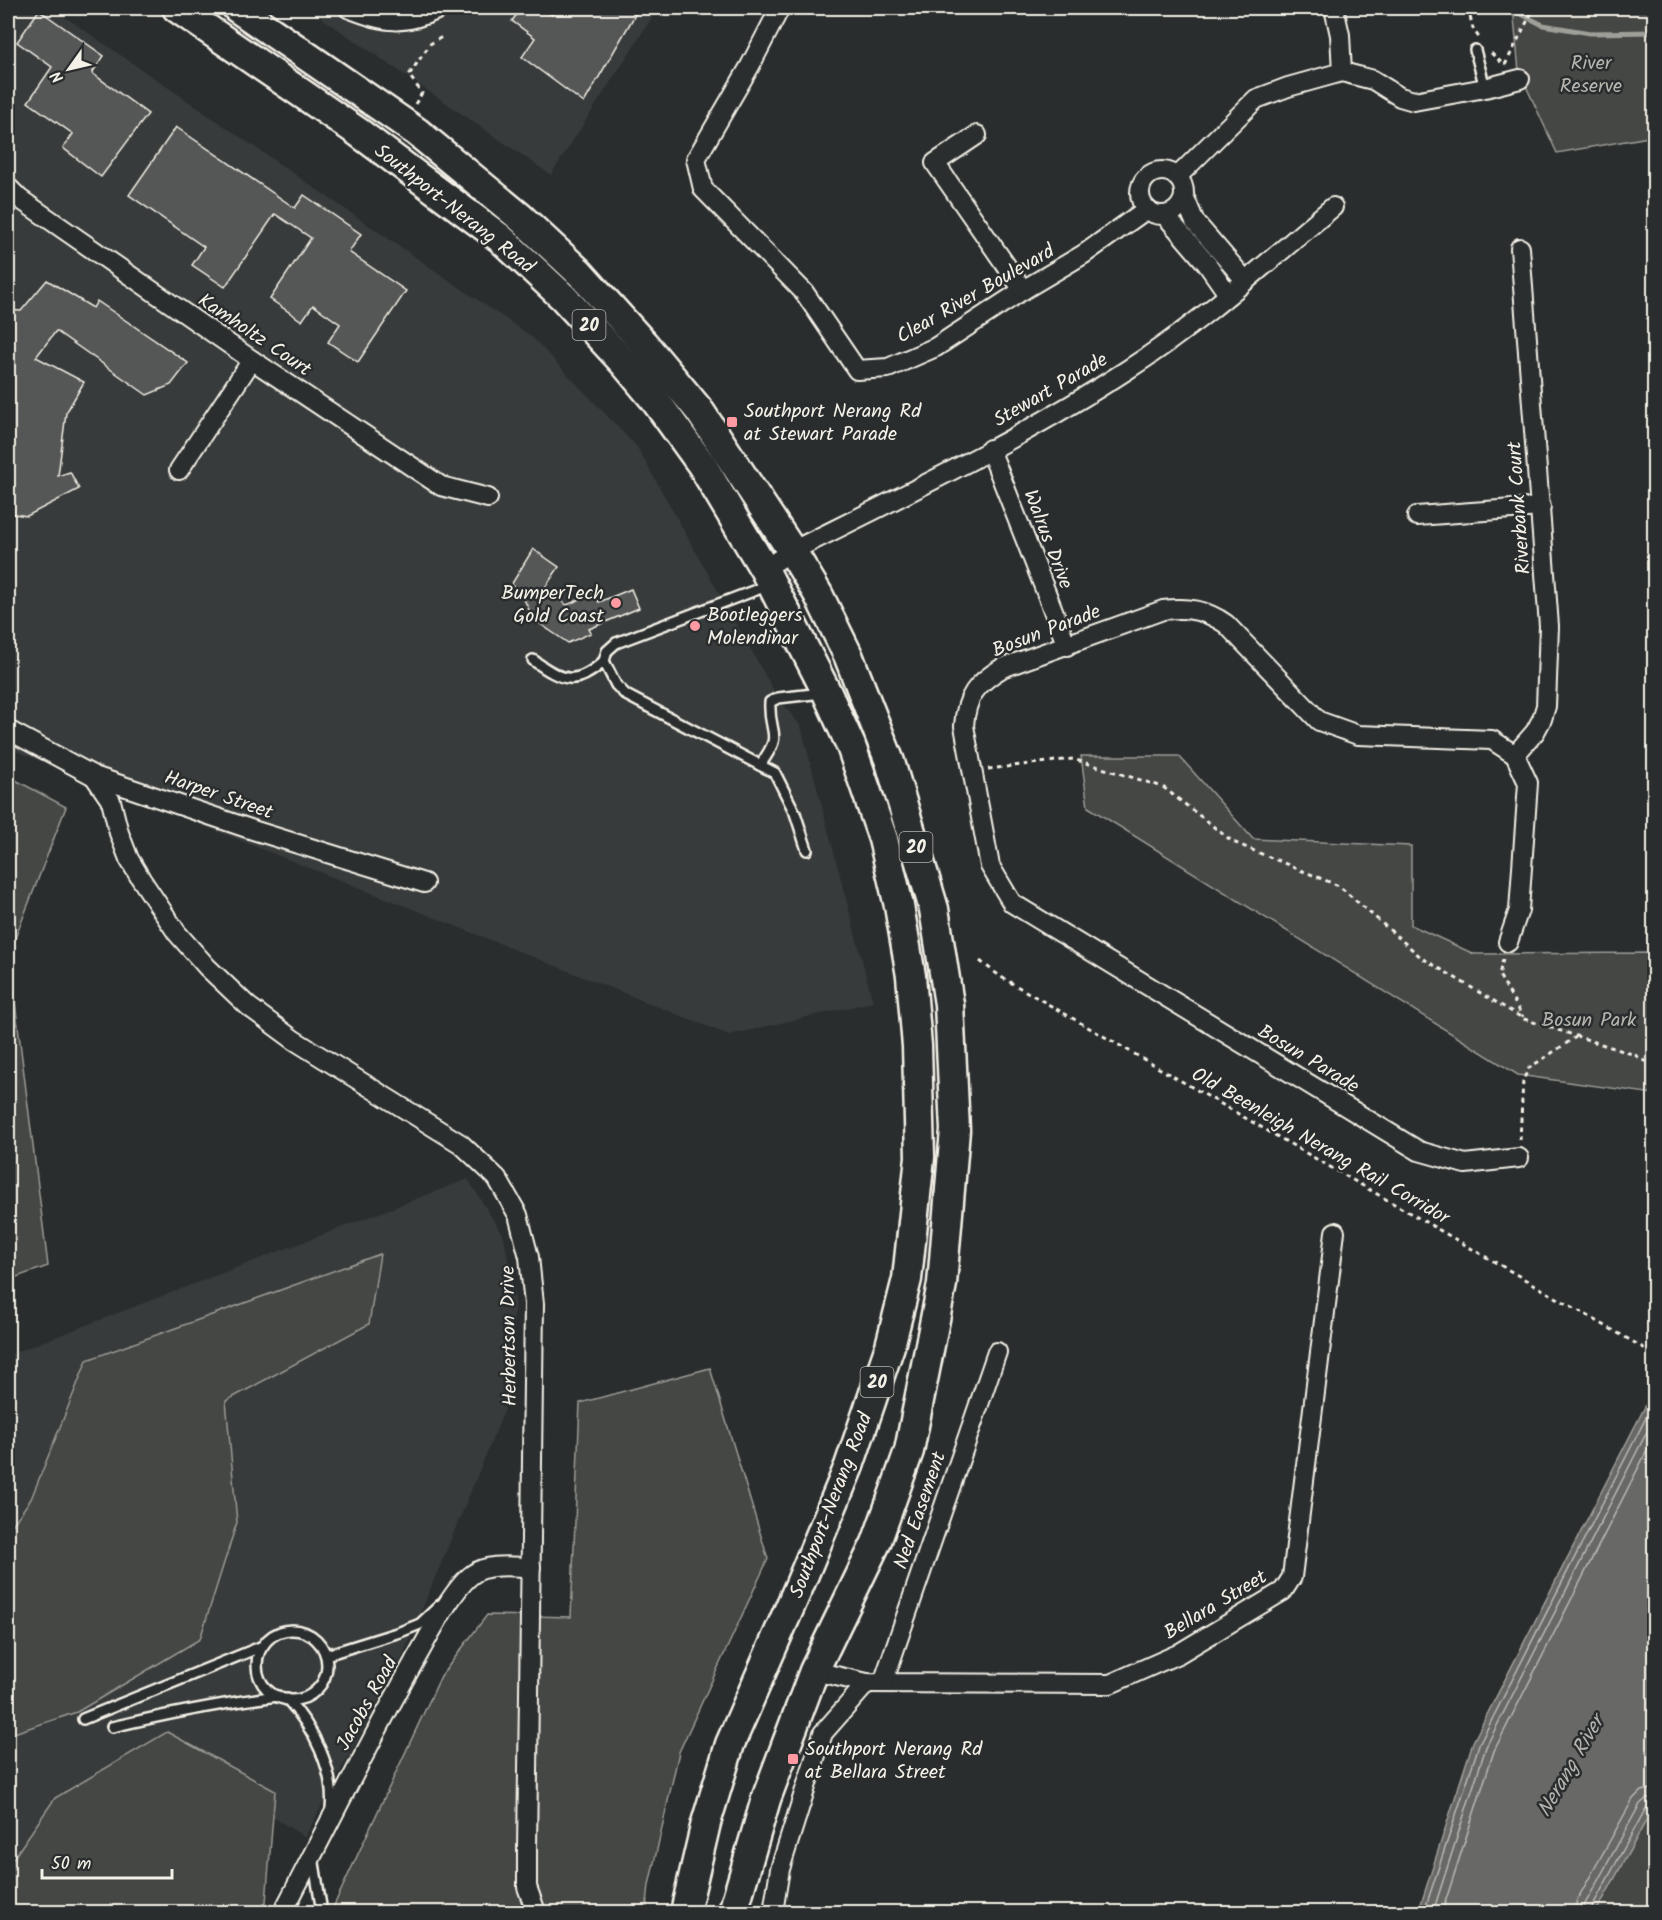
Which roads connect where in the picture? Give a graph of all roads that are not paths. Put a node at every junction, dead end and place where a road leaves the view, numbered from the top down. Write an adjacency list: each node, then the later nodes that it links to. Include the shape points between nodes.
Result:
1 (177, 8): 29 (main road, Southport-Nerang Road / 20, via 427,182 532,267 594,329 655,400 702,465)
2 (237, 8): 28 (main road, Southport-Nerang Road / 20, via 417,132 520,217 580,273 699,410)
3 (348, 8): 4 (street, via 393,22)
4 (441, 8)
5 (780, 8): 20 (street, Clear River Boulevard, via 696,159 703,189 804,292 857,370 888,369 936,346)
6 (1334, 8): 8 (street)
7 (1475, 50): 10 (lane)
8 (1342, 72): 10 (street, via 1373,80 1414,101); 12 (street, via 1256,99)
9 (1514, 80): 10 (street)
10 (1485, 88)
11 (977, 135): 20 (street, via 935,163)
12 (1177, 177): 14 (street); 16 (street, via 1165,171 1146,177 1140,197)
13 (8, 187): 22 (street, Kamholtz Court)
14 (1184, 196): 17 (street, via 1177,208); 19 (street, via 1195,222)
15 (1333, 207): 19 (street, Stewart Parade)
16 (1147, 209): 17 (street); 20 (street, Clear River Boulevard, via 1084,254)
17 (1165, 215): 21 (street)
18 (1520, 248): 26 (street, Riverbank Court)
19 (1245, 280): 21 (street, Stewart Parade)
20 (1023, 290)
21 (1228, 294): 23 (street, Stewart Parade, via 1130,369)
22 (252, 360): 24 (street); 25 (street, Kamholtz Court, via 441,486)
23 (990, 449): 28 (street, Stewart Parade); 30 (street, Walrus Drive)
24 (179, 470)
25 (488, 498)
26 (1541, 507): 27 (street); 35 (street, Riverbank Court, via 1549,626 1546,706 1535,732)
27 (1417, 516)
28 (792, 550): 29 (street, Stewart Parade); 48 (main road, Southport-Nerang Road / 20, via 848,655 873,716 934,909 949,1004 955,1130 942,1284 909,1451 876,1543)
29 (767, 577): 32 (lane, via 616,643 607,651); 33 (main road, Southport-Nerang Road / 20)
30 (1066, 646): 35 (street, Bosun Parade, via 1163,610 1202,611 1226,624 1319,721 1358,735 1492,741); 41 (street, Bosun Parade, via 1002,668 981,683 965,710 971,771 990,866 1012,903 1419,1151 1466,1164)
31 (533, 660): 32 (lane, via 568,679 590,674)
32 (604, 661): 36 (lane, via 616,685 626,694)
33 (827, 693): 36 (lane, via 770,702 776,734); 58 (main road, Southport-Nerang Road / 20, via 869,794 899,906 917,1046 920,1157 915,1216 907,1279 890,1346 849,1466 730,1744 706,1823)
34 (8, 730): 37 (street, Harper Street)
35 (1515, 755): 40 (street, via 1528,783 1519,910)
36 (760, 765): 38 (lane, via 779,779)
37 (94, 776): 39 (street, Harper Street); 44 (street, Herbertson Drive, via 111,801 129,859 177,933 207,967 248,1006 294,1040 461,1144 497,1178 518,1215 529,1257 534,1304)
38 (807, 849)
39 (424, 883)
40 (1508, 942)
41 (1518, 1158)
42 (1335, 1232): 49 (street, Bellara Street, via 1292,1577 1283,1591 1178,1654 1110,1684)
43 (997, 1352): 49 (street, Ned Easement)
44 (531, 1567): 45 (street, Jacobs Road, via 475,1572); 57 (street, Herbertson Drive, via 527,1887)
45 (448, 1605): 47 (lane, via 440,1605 420,1624); 53 (street, Jacobs Road)
46 (263, 1646): 47 (lane, via 278,1633 298,1630 316,1639); 50 (lane, via 258,1659 259,1674 266,1688); 51 (lane)
47 (326, 1655): 50 (lane, via 327,1670 319,1688 302,1699)
48 (814, 1671): 49 (street, Bellara Street); 59 (main road, Southport-Nerang Road / 20, via 766,1799)
49 (875, 1683): 60 (street, via 824,1733 780,1869)
50 (282, 1698): 52 (lane, via 241,1701); 53 (lane, via 303,1719 317,1744 332,1789)
51 (83, 1719)
52 (112, 1727)
53 (333, 1813): 54 (street, Jacobs Road)
54 (313, 1855): 55 (street, Jacobs Road); 56 (lane)
55 (283, 1912)
56 (322, 1912)
57 (536, 1912)
58 (686, 1912)
59 (733, 1912)
60 (773, 1912)

